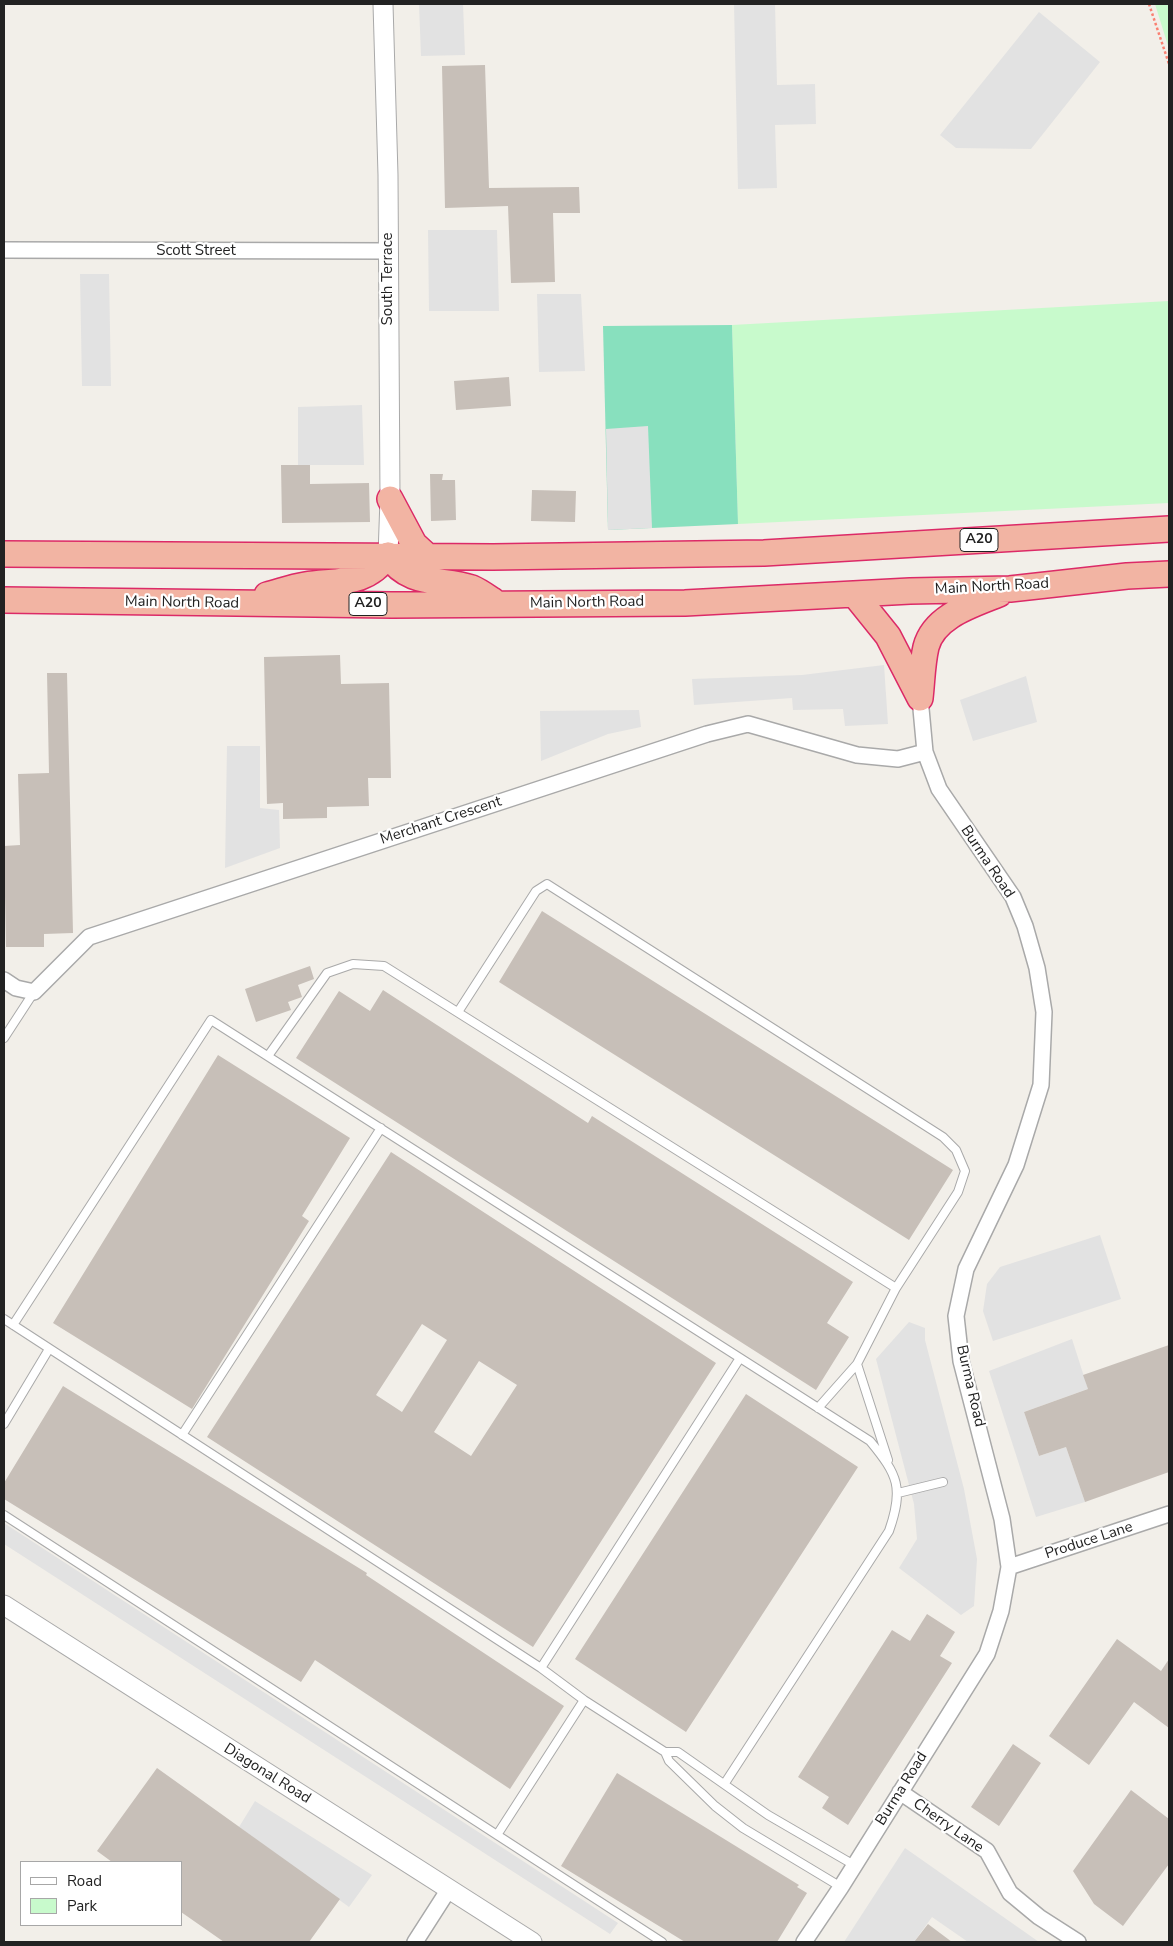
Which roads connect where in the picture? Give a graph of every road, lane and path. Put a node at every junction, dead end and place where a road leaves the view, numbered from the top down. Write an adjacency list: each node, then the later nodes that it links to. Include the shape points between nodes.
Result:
1 (383, 4): 5 (street, South Terrace)
2 (1149, 4): 3 (path)
3 (1169, 64)
4 (4, 250): 5 (street, Scott Street)
5 (388, 251): 6 (street, South Terrace)
6 (390, 499): 9 (street, South Terrace); 10 (highway, via 414,544)
7 (1169, 529): 10 (highway, A20, via 764,553)
8 (4, 554): 9 (highway, A20)
9 (388, 555): 10 (highway, A20); 15 (highway, via 379,567 344,583 304,586); 16 (highway, via 409,575 472,588)
10 (426, 556)
11 (1169, 574): 12 (highway, Main North Road / A20)
12 (1010, 589): 13 (highway, Main North Road / A20); 17 (highway, via 957,613 936,629 926,650)
13 (855, 595): 16 (highway, Main North Road / A20, via 711,602); 17 (highway, via 888,636)
14 (4, 600): 15 (highway, Main North Road / A20)
15 (236, 604): 16 (highway, Main North Road / A20)
16 (501, 604)
17 (920, 698): 18 (street, Burma Road)
18 (925, 752): 20 (street, Merchant Crescent, via 898,759 857,755 748,724 707,734 89,937); 39 (street, Burma Road, via 939,789 1013,897 1037,968 1044,1012 1041,1085 1016,1165 966,1269 956,1316 961,1361 1002,1519)
19 (4, 980): 20 (street, via 16,988)
20 (34, 992): 22 (lane, Merchant Crescent)
21 (458, 1012): 23 (lane, via 384,966 353,964 327,972); 25 (lane); 25 (lane, via 536,891 547,884 943,1137 956,1150 965,1171 958,1192)
22 (4, 1038)
23 (268, 1056): 24 (lane); 27 (lane, via 211,1020)
24 (381, 1128): 29 (lane); 33 (lane)
25 (896, 1288): 30 (lane)
26 (4, 1319): 27 (lane)
27 (13, 1325): 28 (lane)
28 (50, 1349): 32 (lane); 33 (lane)
29 (740, 1358): 31 (lane); 41 (lane)
30 (857, 1364): 31 (lane); 34 (lane)
31 (818, 1408): 34 (lane, via 870,1441)
32 (4, 1424)
33 (182, 1435): 41 (lane)
34 (889, 1464): 36 (lane)
35 (943, 1482): 36 (lane)
36 (898, 1493): 44 (lane, via 898,1506 889,1531)
37 (1169, 1514): 39 (street, Produce Lane)
38 (4, 1515): 46 (lane)
39 (1008, 1567): 45 (street, Burma Road, via 1001,1611 987,1654)
40 (4, 1605): 49 (street, Diagonal Road)
41 (541, 1668): 42 (lane)
42 (584, 1700): 43 (lane); 46 (lane)
43 (665, 1752): 44 (lane, via 678,1752); 48 (lane, via 702,1793 743,1828)
44 (726, 1784): 47 (lane, via 768,1815)
45 (900, 1792): 47 (street, Burma Road); 54 (street, Cherry Lane, via 987,1851 1010,1893 1039,1917)
46 (497, 1835): 52 (lane)
47 (854, 1865): 48 (street, Burma Road)
48 (841, 1887): 53 (street, Burma Road)
49 (449, 1889): 50 (street); 51 (street, Diagonal Road)
50 (415, 1942)
51 (532, 1942)
52 (662, 1942)
53 (804, 1942)
54 (1078, 1942)

